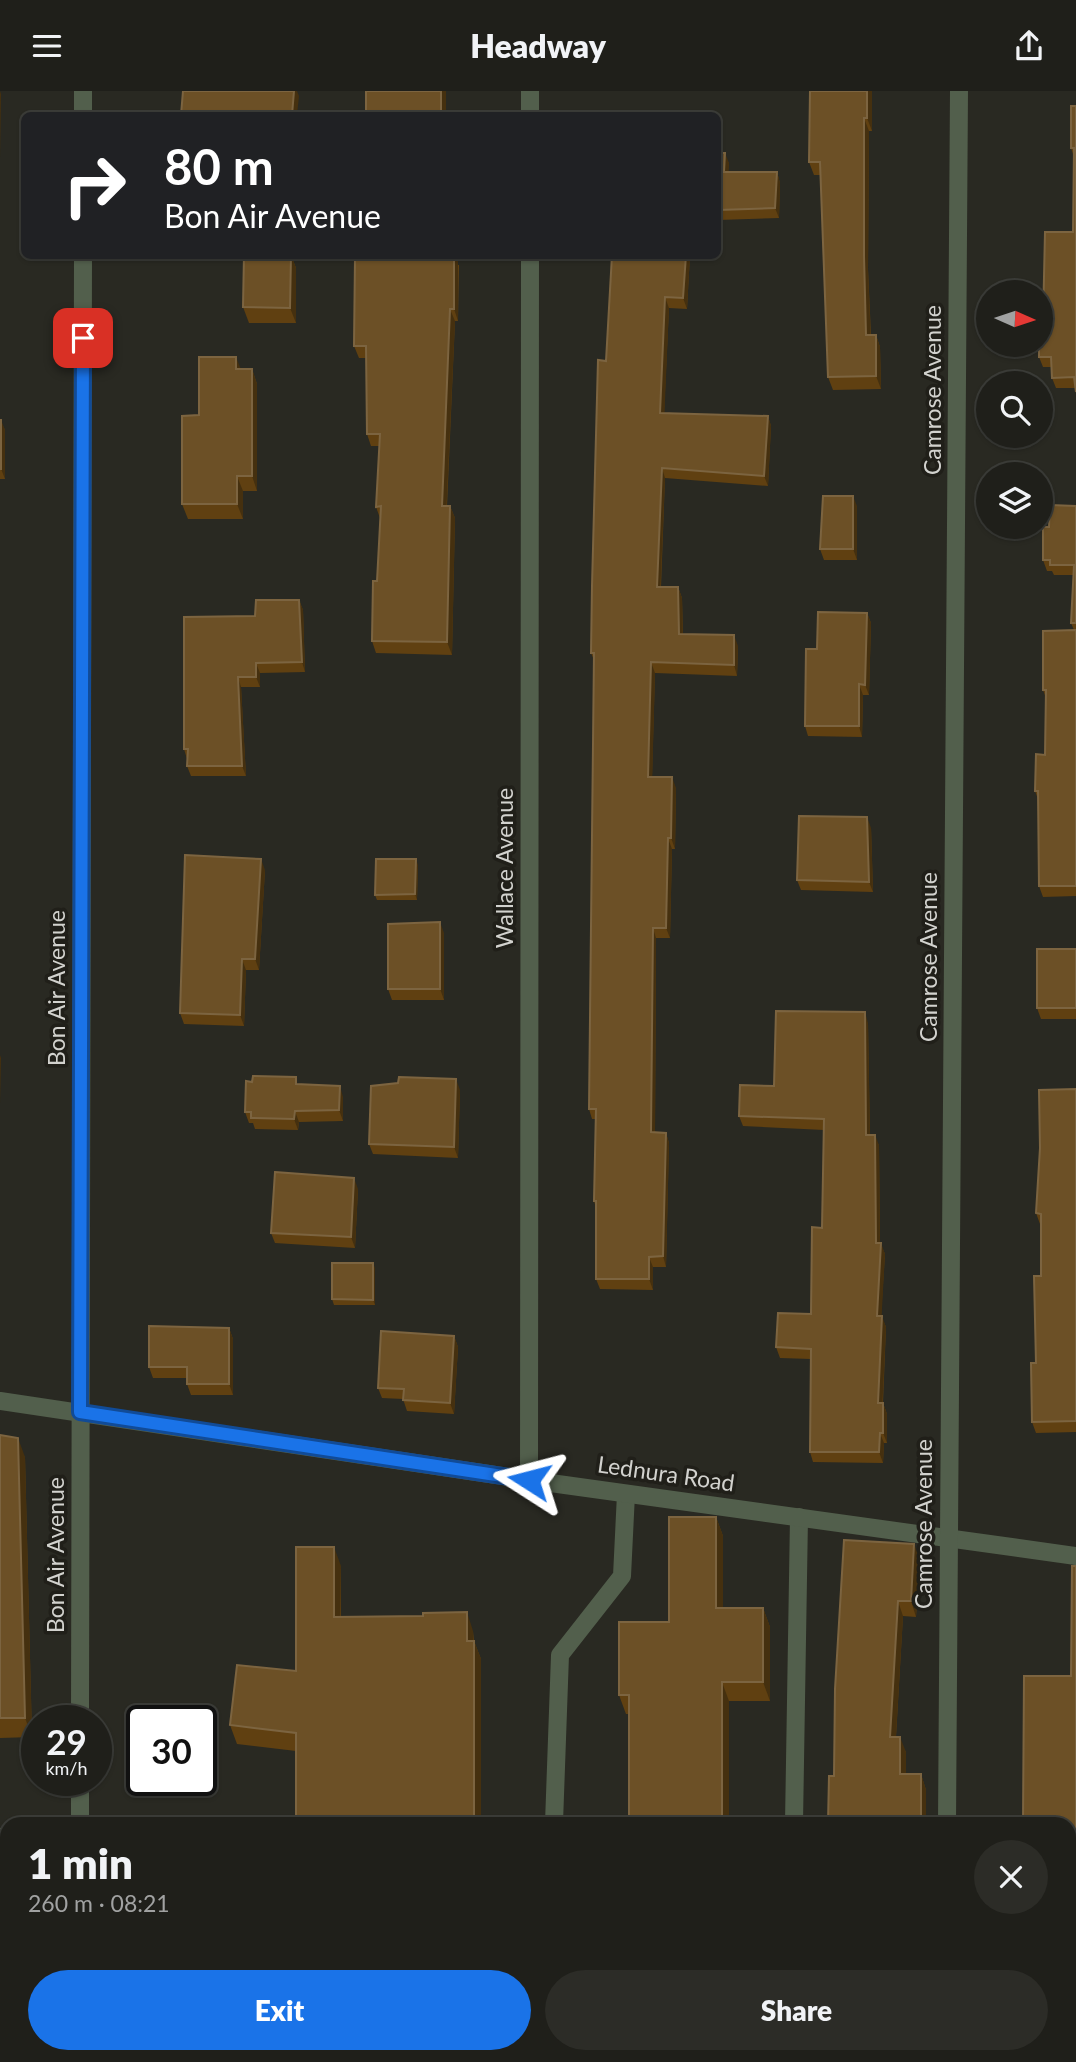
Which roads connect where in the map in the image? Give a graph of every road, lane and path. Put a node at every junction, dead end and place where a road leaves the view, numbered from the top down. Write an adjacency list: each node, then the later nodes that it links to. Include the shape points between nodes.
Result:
1 (83, 91): 4 (street)
2 (530, 91): 5 (street)
3 (960, 91): 13 (street, Camrose Avenue)
4 (83, 112)
5 (530, 112)
6 (83, 259): 9 (street, Bon Air Avenue)
7 (530, 259): 10 (street, Wallace Avenue)
8 (0, 1401): 9 (street, Lednura Road)
9 (80, 1412): 10 (street, Lednura Road); 15 (street, Bon Air Avenue)
10 (529, 1480): 11 (street, Lednura Road)
11 (626, 1493): 12 (street, Lednura Road); 18 (street, via 622,1576 560,1655)
12 (799, 1517): 13 (street, Lednura Road); 19 (street)
13 (949, 1537): 14 (street, Lednura Road); 20 (street, Camrose Avenue)
14 (1076, 1556)
15 (80, 1705)
16 (80, 1796): 17 (street)
17 (80, 1817)
18 (554, 1817)
19 (794, 1817)
20 (947, 1817)

